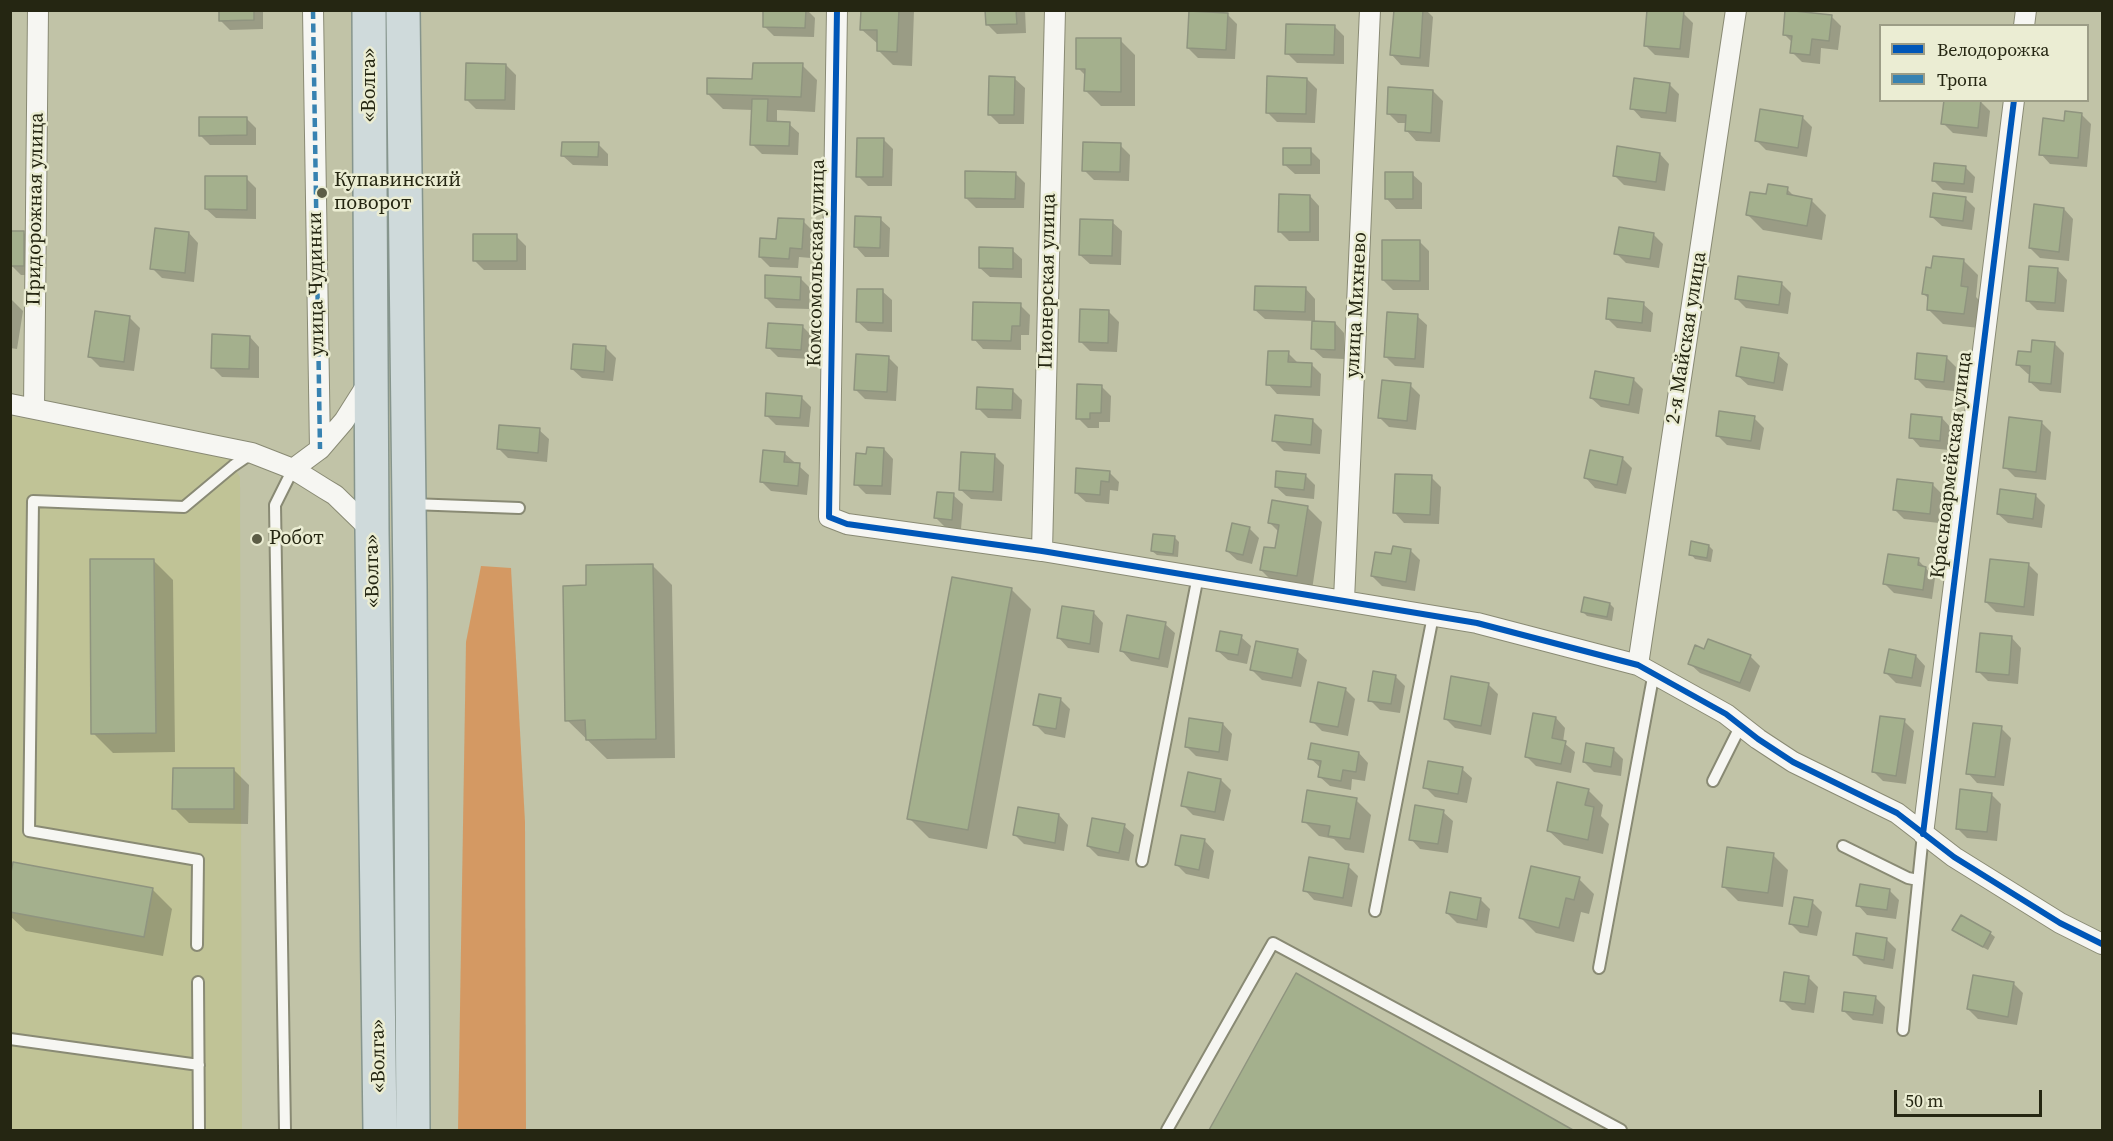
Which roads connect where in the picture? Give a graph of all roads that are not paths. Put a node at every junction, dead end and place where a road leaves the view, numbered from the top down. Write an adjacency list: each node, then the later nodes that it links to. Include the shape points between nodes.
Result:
1 (38, 10): 12 (street, Придорожная улица)
2 (313, 10): 13 (street, улица Чудинки)
3 (369, 10): 10 (highway, «Волга»)
4 (403, 10): 16 (highway, «Волга»)
5 (837, 10): 19 (street, Комсомольская улица, via 829,517 846,524)
6 (1055, 10): 19 (street, Пионерская улица)
7 (1370, 10): 21 (street, улица Михнево)
8 (1736, 10): 23 (street, 2-я Майская улица)
9 (2014, 102): 26 (street, Красноармейская улица)
10 (372, 376): 13 (street, via 344,421); 18 (highway, «Волга»)
11 (10, 404): 12 (street)
12 (34, 408): 14 (street)
13 (320, 449): 15 (street)
14 (252, 453): 15 (street); 32 (lane, via 184,507 33,501 29,831 198,860)
15 (293, 469): 18 (street, via 335,495); 39 (lane, via 275,505)
16 (409, 504): 17 (lane); 41 (highway, «Волга»)
17 (519, 508)
18 (372, 531): 40 (highway, «Волга»)
19 (1042, 550): 20 (street)
20 (1198, 576): 21 (street); 28 (lane)
21 (1344, 600): 22 (street)
22 (1433, 616): 23 (street, via 1477,623); 30 (lane)
23 (1646, 668): 24 (street); 33 (lane)
24 (1741, 725): 25 (lane); 26 (street, via 1793,762 1897,813)
25 (1713, 781)
26 (1923, 834): 29 (lane); 31 (street, via 2060,922)
27 (1843, 846): 29 (lane)
28 (1142, 861)
29 (1918, 880): 35 (lane)
30 (1375, 911)
31 (2103, 944)
32 (197, 945)
33 (1599, 968)
34 (198, 982): 37 (lane)
35 (1903, 1030)
36 (10, 1039): 37 (lane)
37 (199, 1065): 38 (lane)
38 (199, 1131)
39 (285, 1131)
40 (380, 1131)
41 (413, 1131)
42 (1167, 1131): 43 (lane, via 1273,943)
43 (1621, 1131)

